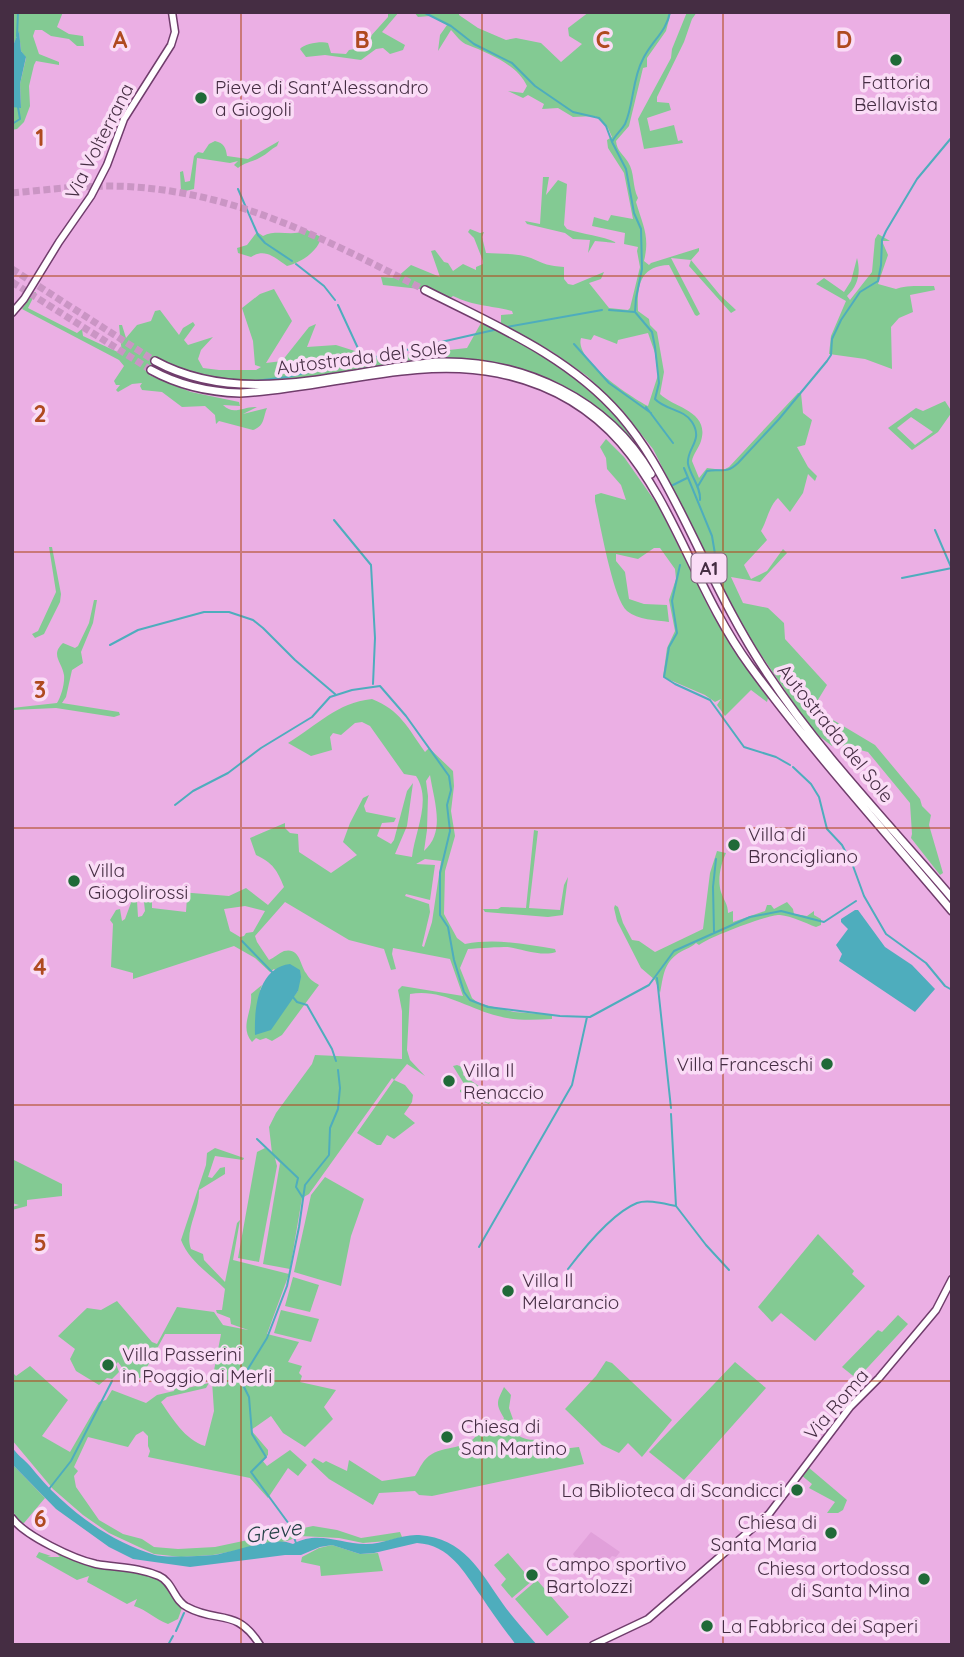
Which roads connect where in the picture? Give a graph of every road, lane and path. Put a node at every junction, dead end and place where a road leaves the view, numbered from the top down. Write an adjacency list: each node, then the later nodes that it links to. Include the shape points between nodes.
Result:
1 (172, 12): 3 (main road, Via Volterrana, via 175,32 171,45 124,119 100,180)
2 (425, 290): 7 (highway, Autostrada del Sole / A1, via 559,362 620,415 653,460 765,671)
3 (12, 313)
4 (155, 361): 6 (highway, Autostrada del Sole / A1, via 201,379 250,385 458,361 514,370 558,387 599,414 638,453 721,609)
5 (151, 370): 6 (highway, Autostrada del Sole / A1, via 192,388 240,393 461,368 512,376 556,393 596,418 634,456 737,647)
6 (779, 704): 8 (highway, Autostrada del Sole / A1)
7 (952, 898)
8 (952, 911)
9 (952, 1279): 12 (main road, Via Roma, via 936,1310 850,1407 778,1504 649,1619)
10 (12, 1518): 11 (main road, via 27,1531 83,1560 164,1578 186,1607 235,1619)
11 (260, 1645)
12 (593, 1645)

